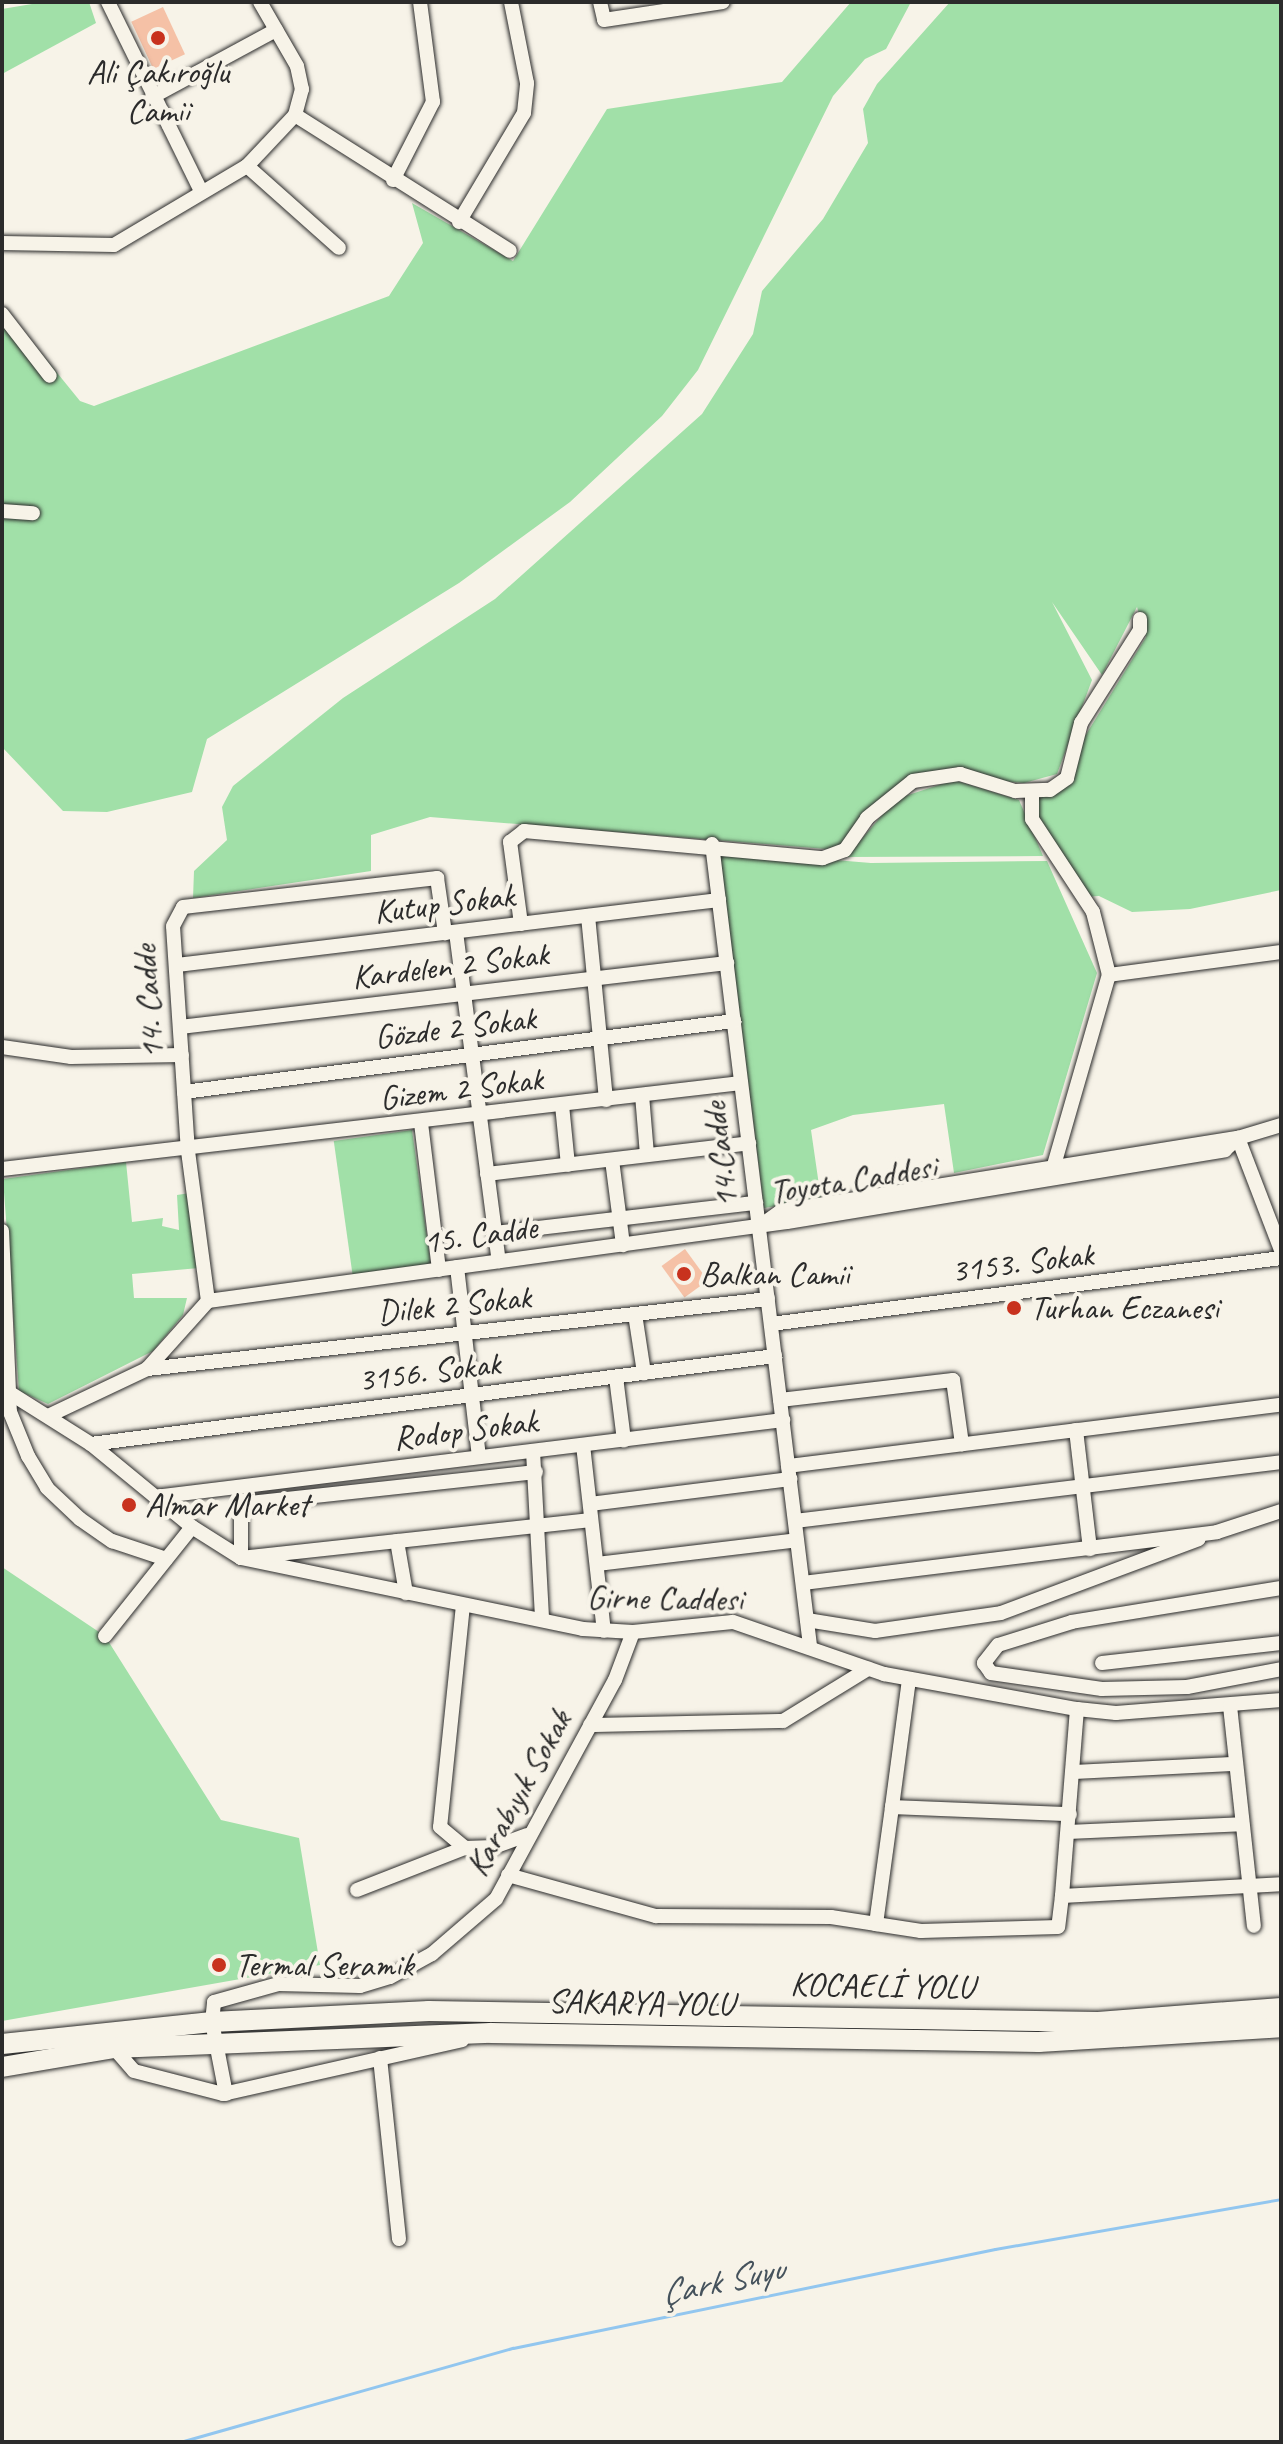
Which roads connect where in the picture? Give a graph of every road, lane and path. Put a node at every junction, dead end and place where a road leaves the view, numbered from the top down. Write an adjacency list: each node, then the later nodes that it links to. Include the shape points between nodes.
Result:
1 (108, 2): 8 (street)
2 (260, 2): 7 (street)
3 (420, 2): 11 (street, via 433,102)
4 (511, 2): 13 (street, via 527,83 524,113)
5 (600, 2): 6 (street, via 604,20)
6 (723, 2)
7 (276, 30): 8 (street); 9 (street, via 300,80)
8 (152, 97): 12 (street)
9 (295, 115): 10 (street); 11 (street)
10 (247, 166): 12 (street); 15 (street)
11 (393, 180): 13 (street)
12 (201, 191): 14 (street, via 114,245)
13 (459, 222): 16 (street)
14 (2, 243)
15 (339, 248)
16 (510, 251)
17 (2, 314): 18 (street)
18 (50, 376)
19 (2, 511): 20 (street)
20 (33, 513)
21 (1140, 619): 22 (street, via 1140,630 1081,723 1067,778 1050,790)
22 (1032, 792): 23 (street, via 944,774 899,790 867,818 845,850 823,858); 31 (street, via 1032,819 1093,912)
23 (712, 844): 24 (street, 14.Cadde); 26 (street, via 524,831 510,842)
24 (719, 900): 25 (street, Kutup Sokak); 29 (street, 14.Cadde)
25 (588, 916): 26 (street, Kutup Sokak); 32 (street)
26 (521, 924): 27 (street, Kutup Sokak)
27 (451, 932): 30 (street, Kutup Sokak); 30 (street, 14. Cadde, via 437,878 183,907 173,926); 33 (street)
28 (1281, 952): 31 (street)
29 (727, 963): 32 (street, Kardelen 2 Sokak); 34 (street, 14.Cadde)
30 (177, 965): 35 (street, 14. Cadde)
31 (1109, 975): 55 (street)
32 (594, 978): 33 (street, Kardelen 2 Sokak); 36 (street)
33 (464, 994): 35 (street, Kardelen 2 Sokak); 39 (street)
34 (734, 1021): 36 (street, Gözde 2 Sokak); 40 (street, 14.Cadde)
35 (180, 1027): 38 (street, 14. Cadde)
36 (600, 1039): 39 (street, Gözde 2 Sokak); 43 (street)
37 (2, 1047): 38 (street, via 71,1057)
38 (182, 1055): 41 (street, 14. Cadde)
39 (472, 1055): 41 (street, Gözde 2 Sokak); 45 (street)
40 (741, 1083): 42 (street, Gizem 2 Sokak); 49 (street, 14.Cadde)
41 (184, 1092): 50 (street, 14. Cadde)
42 (642, 1095): 43 (street, Gizem 2 Sokak); 51 (street)
43 (606, 1100): 44 (street, Gizem 2 Sokak)
44 (562, 1105): 45 (street, Gizem 2 Sokak); 53 (street)
45 (480, 1116): 46 (street, Gizem 2 Sokak); 56 (street)
46 (421, 1123): 50 (street, Gizem 2 Sokak); 67 (street)
47 (1281, 1125): 48 (street, Toyota Caddesi)
48 (1238, 1138): 55 (street, Toyota Caddesi, via 1225,1150); 63 (street)
49 (749, 1143): 51 (street); 57 (street, 14.Cadde)
50 (188, 1152): 54 (street, Gizem 2 Sokak); 69 (street, 14. Cadde)
51 (647, 1155): 52 (street)
52 (612, 1160): 53 (street); 58 (street)
53 (568, 1165): 56 (street)
54 (2, 1169)
55 (1052, 1170): 59 (street, Toyota Caddesi)
56 (487, 1174): 61 (street)
57 (756, 1203): 58 (street); 59 (street, 14.Cadde)
58 (620, 1218): 61 (street); 62 (street)
59 (759, 1226): 62 (street, 15. Cadde); 68 (street, 14.Cadde)
60 (2, 1231): 77 (street)
61 (495, 1233): 65 (street)
62 (623, 1245): 65 (street, 15. Cadde)
63 (1281, 1250)
64 (1281, 1258): 71 (street, 3153. Sokak)
65 (499, 1261): 66 (street, 15. Cadde)
66 (457, 1267): 67 (street, 15. Cadde); 72 (street)
67 (439, 1270): 69 (street, 15. Cadde)
68 (768, 1299): 70 (street, Dilek 2 Sokak); 71 (street, 14.Cadde)
69 (208, 1301): 74 (street)
70 (635, 1314): 72 (street, Dilek 2 Sokak); 75 (street)
71 (771, 1324): 73 (street, 14.Cadde)
72 (465, 1333): 74 (street, Dilek 2 Sokak); 78 (street)
73 (775, 1356): 75 (street, 3156. Sokak); 79 (street, 14.Cadde)
74 (147, 1369): 81 (street)
75 (644, 1373): 76 (street, 3156. Sokak)
76 (616, 1377): 78 (street, 3156. Sokak); 84 (street)
77 (8, 1390): 81 (street, Girne Caddesi); 106 (street, via 19,1437 47,1488 112,1541)
78 (472, 1395): 85 (street, 3156. Sokak); 89 (street)
79 (780, 1400): 82 (street, 14.Cadde); 86 (street, via 953,1380)
80 (1281, 1405): 83 (street)
81 (48, 1416): 85 (street, Girne Caddesi)
82 (783, 1420): 84 (street, Rodop Sokak); 92 (street, 14.Cadde)
83 (1076, 1430): 86 (street); 93 (street)
84 (624, 1440): 87 (street, Rodop Sokak)
85 (91, 1444): 94 (street, Girne Caddesi)
86 (962, 1444): 92 (street)
87 (583, 1445): 88 (street, Rodop Sokak); 95 (street)
88 (533, 1451): 89 (street, Rodop Sokak); 91 (street)
89 (479, 1457): 94 (street, Rodop Sokak)
90 (1281, 1462): 93 (street)
91 (536, 1472): 99 (street); 105 (street, via 241,1504)
92 (789, 1472): 95 (street); 98 (street, 14.Cadde)
93 (1083, 1487): 98 (street); 104 (street)
94 (155, 1497): 100 (street, Girne Caddesi)
95 (590, 1504): 97 (street)
96 (1281, 1511): 101 (street)
97 (591, 1520): 99 (street); 107 (street)
98 (795, 1521): 102 (street, 14.Cadde)
99 (538, 1525): 103 (street); 112 (street)
100 (192, 1527): 105 (street, Girne Caddesi); 106 (street)
101 (1217, 1532): 104 (street); 113 (street, via 1001,1613 875,1631)
102 (797, 1540): 107 (street); 108 (street, 14.Cadde)
103 (397, 1541): 105 (street); 110 (street)
104 (1090, 1549): 108 (street)
105 (241, 1558): 110 (street, Girne Caddesi)
106 (166, 1559): 116 (street)
107 (597, 1564): 114 (street)
108 (803, 1583): 113 (street, 14.Cadde)
109 (1281, 1588): 121 (street, via 1072,1622 998,1645 984,1663 991,1673 1102,1689 1187,1687)
110 (406, 1593): 111 (street, Girne Caddesi)
111 (463, 1605): 112 (street, Girne Caddesi); 134 (street, via 440,1827)
112 (542, 1619): 114 (street, Girne Caddesi)
113 (807, 1620): 118 (street, 14.Cadde)
114 (604, 1631): 115 (street, Girne Caddesi)
115 (633, 1632): 118 (street, Girne Caddesi, via 733,1622); 126 (street, Karabıyık Sokak)
116 (105, 1636)
117 (1281, 1643): 119 (street)
118 (810, 1646): 120 (street, Girne Caddesi)
119 (1102, 1663)
120 (868, 1669): 122 (street, Girne Caddesi); 126 (street, via 783,1721)
121 (1281, 1669)
122 (909, 1679): 125 (street, Girne Caddesi); 129 (street)
123 (1281, 1700): 124 (street, Girne Caddesi)
124 (1230, 1706): 125 (street, Girne Caddesi, via 1116,1713); 127 (street)
125 (1077, 1709): 128 (street)
126 (590, 1725): 133 (street, Karabıyık Sokak)
127 (1232, 1764): 128 (street); 131 (street)
128 (1074, 1772): 130 (street)
129 (892, 1807): 130 (street); 140 (street)
130 (1070, 1814): 132 (street)
131 (1241, 1824): 132 (street); 138 (street)
132 (1068, 1832): 139 (street)
133 (527, 1835): 134 (street, via 494,1847); 135 (street, Karabıyık Sokak)
134 (465, 1848): 137 (street)
135 (508, 1875): 140 (street, via 656,1916 831,1917); 144 (street, Karabıyık Sokak, via 496,1899 432,1954 390,1977 360,1986 278,1984 214,2002)
136 (1281, 1884): 138 (street)
137 (357, 1890)
138 (1249, 1890): 139 (street); 141 (street)
139 (1062, 1896): 140 (street, via 1058,1927 921,1931)
140 (876, 1924)
141 (1254, 1926)
142 (1281, 2006): 144 (highway, KOCAELİ YOLU, via 1098,2022 429,2011)
143 (1281, 2027): 145 (highway, SAKARYA YOLU, via 1039,2042)
144 (213, 2032): 145 (highway, SAKARYA YOLU); 146 (highway, KOCAELİ YOLU); 147 (highway, SAKARYA YOLU); 150 (street)
145 (491, 2033): 148 (street)
146 (2, 2044)
147 (114, 2048): 149 (highway, SAKARYA YOLU); 150 (street, via 134,2071)
148 (380, 2058): 150 (street); 151 (street)
149 (2, 2067)
150 (226, 2094)
151 (399, 2239)

